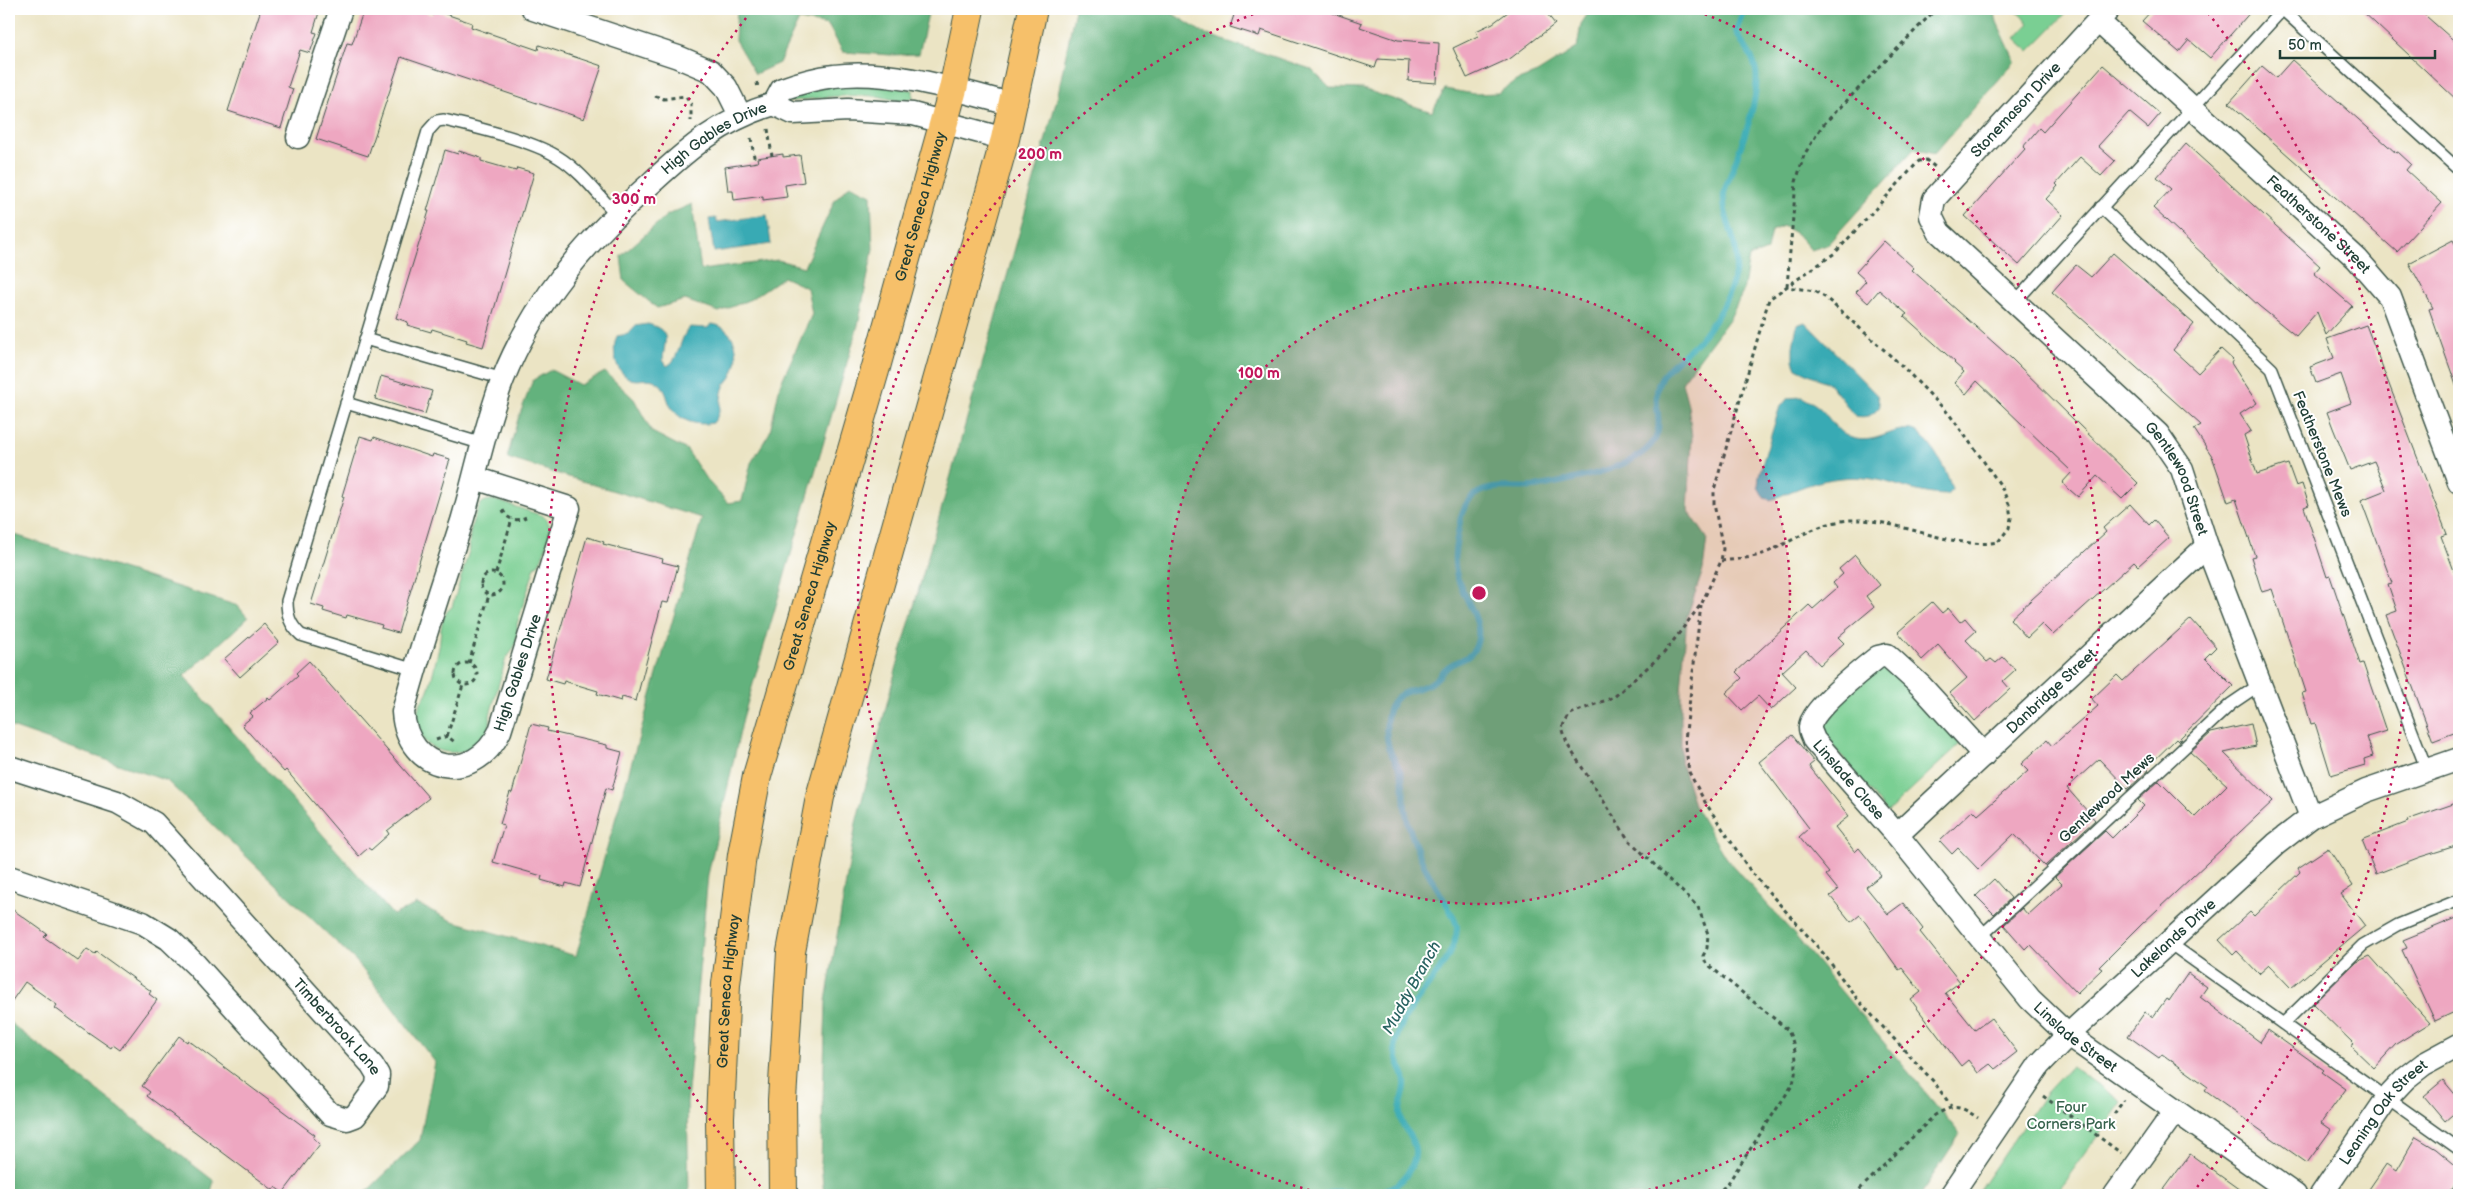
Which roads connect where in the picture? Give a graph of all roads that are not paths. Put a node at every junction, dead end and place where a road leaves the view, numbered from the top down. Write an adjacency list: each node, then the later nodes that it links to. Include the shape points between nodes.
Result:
1 (341, 9): 13 (street)
2 (533, 9): 11 (street, via 678,56 711,71 726,87)
3 (970, 9): 7 (main road, Great Seneca Highway)
4 (1032, 9): 9 (main road)
5 (2282, 9): 10 (lane); 15 (lane)
6 (2104, 15): 10 (street, Featherstone Street); 18 (street, Stonemason Drive, via 1934,200)
7 (953, 89): 8 (street, High Gables Drive, via 873,75 835,75 782,89); 9 (street, High Gables Drive); 12 (main road, Great Seneca Highway)
8 (774, 104): 11 (street, High Gables Drive); 12 (street, High Gables Drive, via 793,113 848,110 913,114)
9 (1014, 105): 14 (main road)
10 (2192, 106): 16 (lane); 25 (street, Featherstone Street, via 2357,259 2390,297)
11 (740, 115): 17 (street, High Gables Drive, via 672,163)
12 (943, 123): 14 (street, High Gables Drive); 46 (main road, Great Seneca Highway, via 876,368 757,776 742,855 726,984 720,1118)
13 (298, 137)
14 (1005, 139): 47 (main road, via 820,797 791,952 782,1100)
15 (2459, 170)
16 (2101, 207): 19 (lane); 32 (lane, Featherstone Mews, via 2272,369)
17 (616, 214): 20 (lane, via 559,157 539,147 452,122 437,121 428,131); 21 (street, High Gables Drive, via 583,248 557,283 526,333)
18 (1931, 216): 19 (street, Gentlewood Street, via 1939,232)
19 (2014, 302): 26 (street, Gentlewood Street, via 2158,434 2182,469)
20 (366, 338): 21 (lane); 22 (lane)
21 (503, 379): 23 (street, High Gables Drive)
22 (346, 403): 23 (lane); 27 (lane, via 287,600 288,615 292,627 301,635)
23 (483, 444): 24 (street, High Gables Drive)
24 (475, 478): 27 (street, High Gables Drive); 27 (street, High Gables Drive, via 569,508 504,720 495,742 483,756 469,764 454,767 434,762 419,753 408,738 403,718)
25 (2459, 482)
26 (2207, 546): 28 (street, Gentlewood Street); 29 (street, Danbridge Street)
27 (415, 670)
28 (2259, 685): 33 (street, Gentlewood Street); 37 (lane, Gentlewood Mews, via 2231,704)
29 (1984, 755): 34 (street, Danbridge Street); 34 (street, Linslade Close, via 1888,655 1878,657 1828,701 1813,718 1810,728 1814,740)
30 (2459, 759): 32 (street, Lakelands Drive)
31 (9, 767): 35 (street, Timberbrook Lane, via 118,802 154,824 372,1065 378,1076 377,1086 355,1116 347,1119 330,1114 169,938 143,922)
32 (2427, 770): 33 (street, Lakelands Drive, via 2366,791)
33 (2311, 817): 38 (street, Lakelands Drive, via 2276,844)
34 (1897, 835): 37 (street, Linslade Street)
35 (9, 877)
36 (2459, 900): 39 (lane, via 2398,925 2363,945)
37 (1979, 938): 40 (street, Linslade Street, via 2030,999)
38 (2168, 942): 39 (lane); 40 (street, Lakelands Drive)
39 (2283, 1024): 42 (lane)
40 (2068, 1035): 43 (street, Linslade Street); 48 (street, Lakelands Drive, via 2040,1065)
41 (2459, 1047): 42 (street, Leaning Oak Street, via 2424,1064)
42 (2388, 1097): 44 (lane); 50 (street, Leaning Oak Street)
43 (2175, 1111): 45 (street, Linslade Street); 49 (street)
44 (2459, 1149)
45 (2285, 1192)
46 (721, 1195)
47 (783, 1195)
48 (1951, 1195)
49 (2115, 1195)
50 (2321, 1195)

